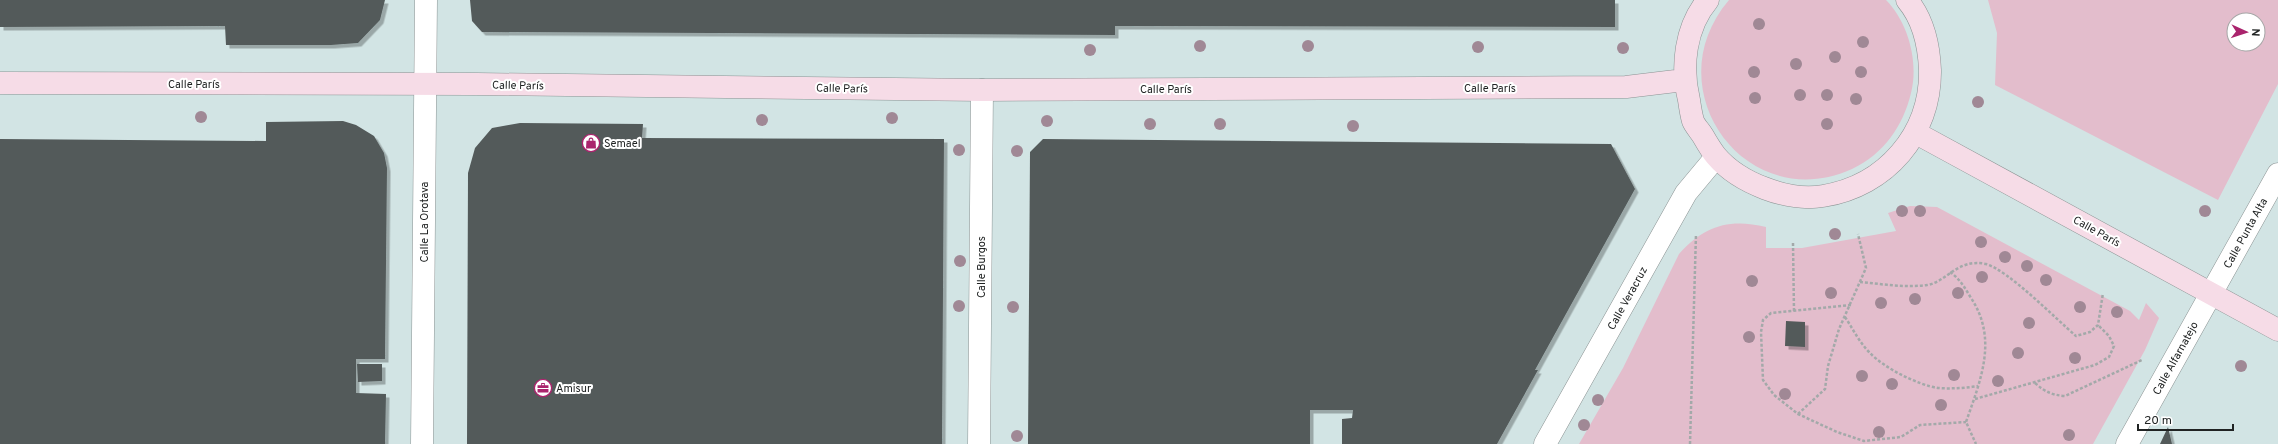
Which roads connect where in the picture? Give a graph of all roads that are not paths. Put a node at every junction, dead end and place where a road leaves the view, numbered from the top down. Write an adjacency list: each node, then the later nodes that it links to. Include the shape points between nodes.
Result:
1 (426, 0): 6 (street, Calle La Orotava)
2 (1708, 0): 4 (main road, via 1702,7 1688,42)
3 (1911, 2): 8 (main road, via 1929,47 1930,91)
4 (1684, 80): 7 (main road, Calle París, via 1626,87); 9 (main road, via 1693,121)
5 (0, 83): 6 (main road, Calle París)
6 (426, 85): 7 (main road, Calle París); 13 (street, Calle La Orotava)
7 (982, 90): 14 (street, Calle Burgos)
8 (1916, 133): 9 (main road, via 1892,164 1860,186 1822,196 1783,195 1746,181); 11 (main road, Calle París)
9 (1716, 157): 15 (street, Calle Veracruz, via 1686,194)
10 (2278, 174): 11 (street, Calle Punta Alta)
11 (2211, 293): 12 (main road, Calle París); 16 (street, Calle Alfarnatejo)
12 (2278, 330)
13 (422, 444)
14 (979, 444)
15 (1545, 444)
16 (2127, 444)

